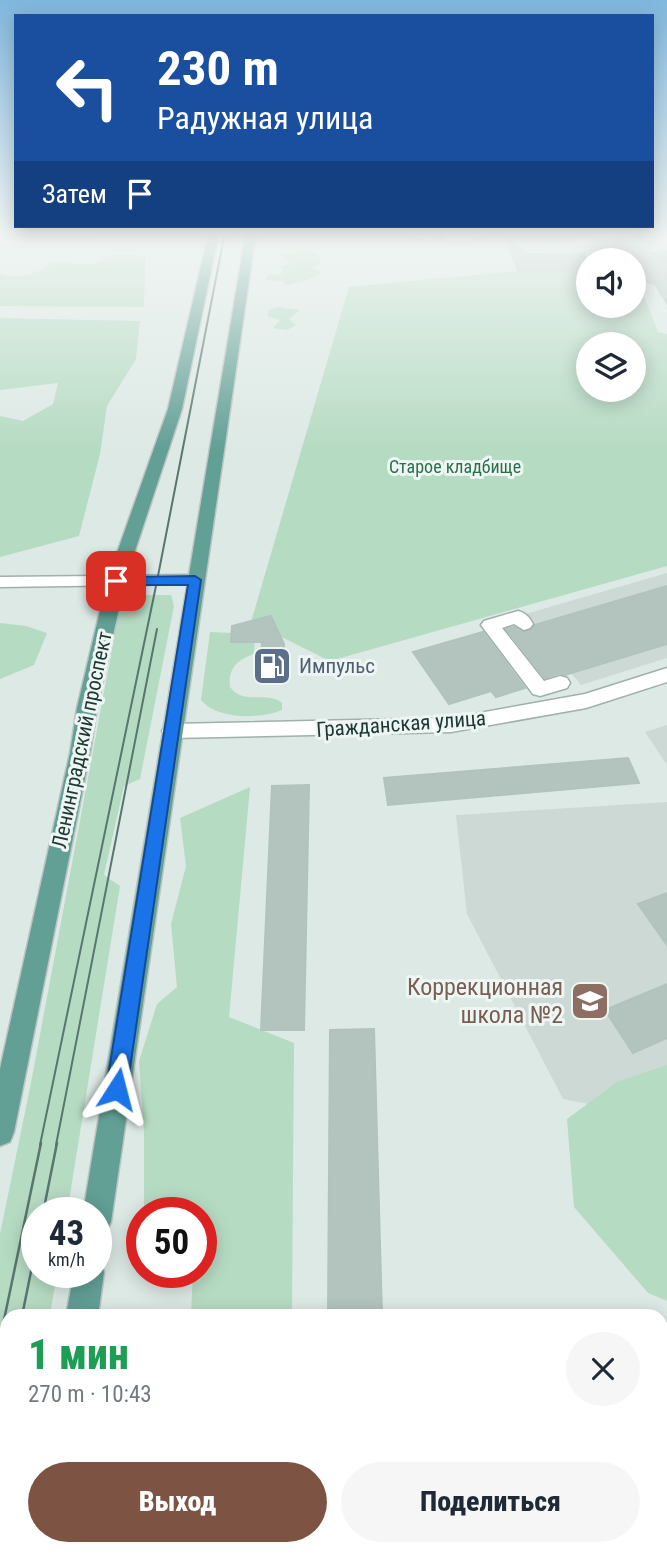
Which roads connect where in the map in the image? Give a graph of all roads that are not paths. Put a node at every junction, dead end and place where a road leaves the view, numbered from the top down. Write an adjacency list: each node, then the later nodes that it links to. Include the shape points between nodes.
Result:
1 (198, 305): 4 (main road, Ленинградский проспект, via 176,409)
2 (239, 305): 3 (main road)
3 (195, 580): 4 (street); 9 (main road)
4 (116, 581): 5 (street); 10 (main road, Ленинградский проспект)
5 (0, 582)
6 (524, 624): 8 (street, via 518,617 490,625 540,689)
7 (667, 675): 9 (street, Гражданская улица, via 586,701 451,725)
8 (560, 683)
9 (172, 731): 11 (main road)
10 (0, 1132)
11 (100, 1197)
12 (86, 1288): 13 (main road)
13 (83, 1309)

